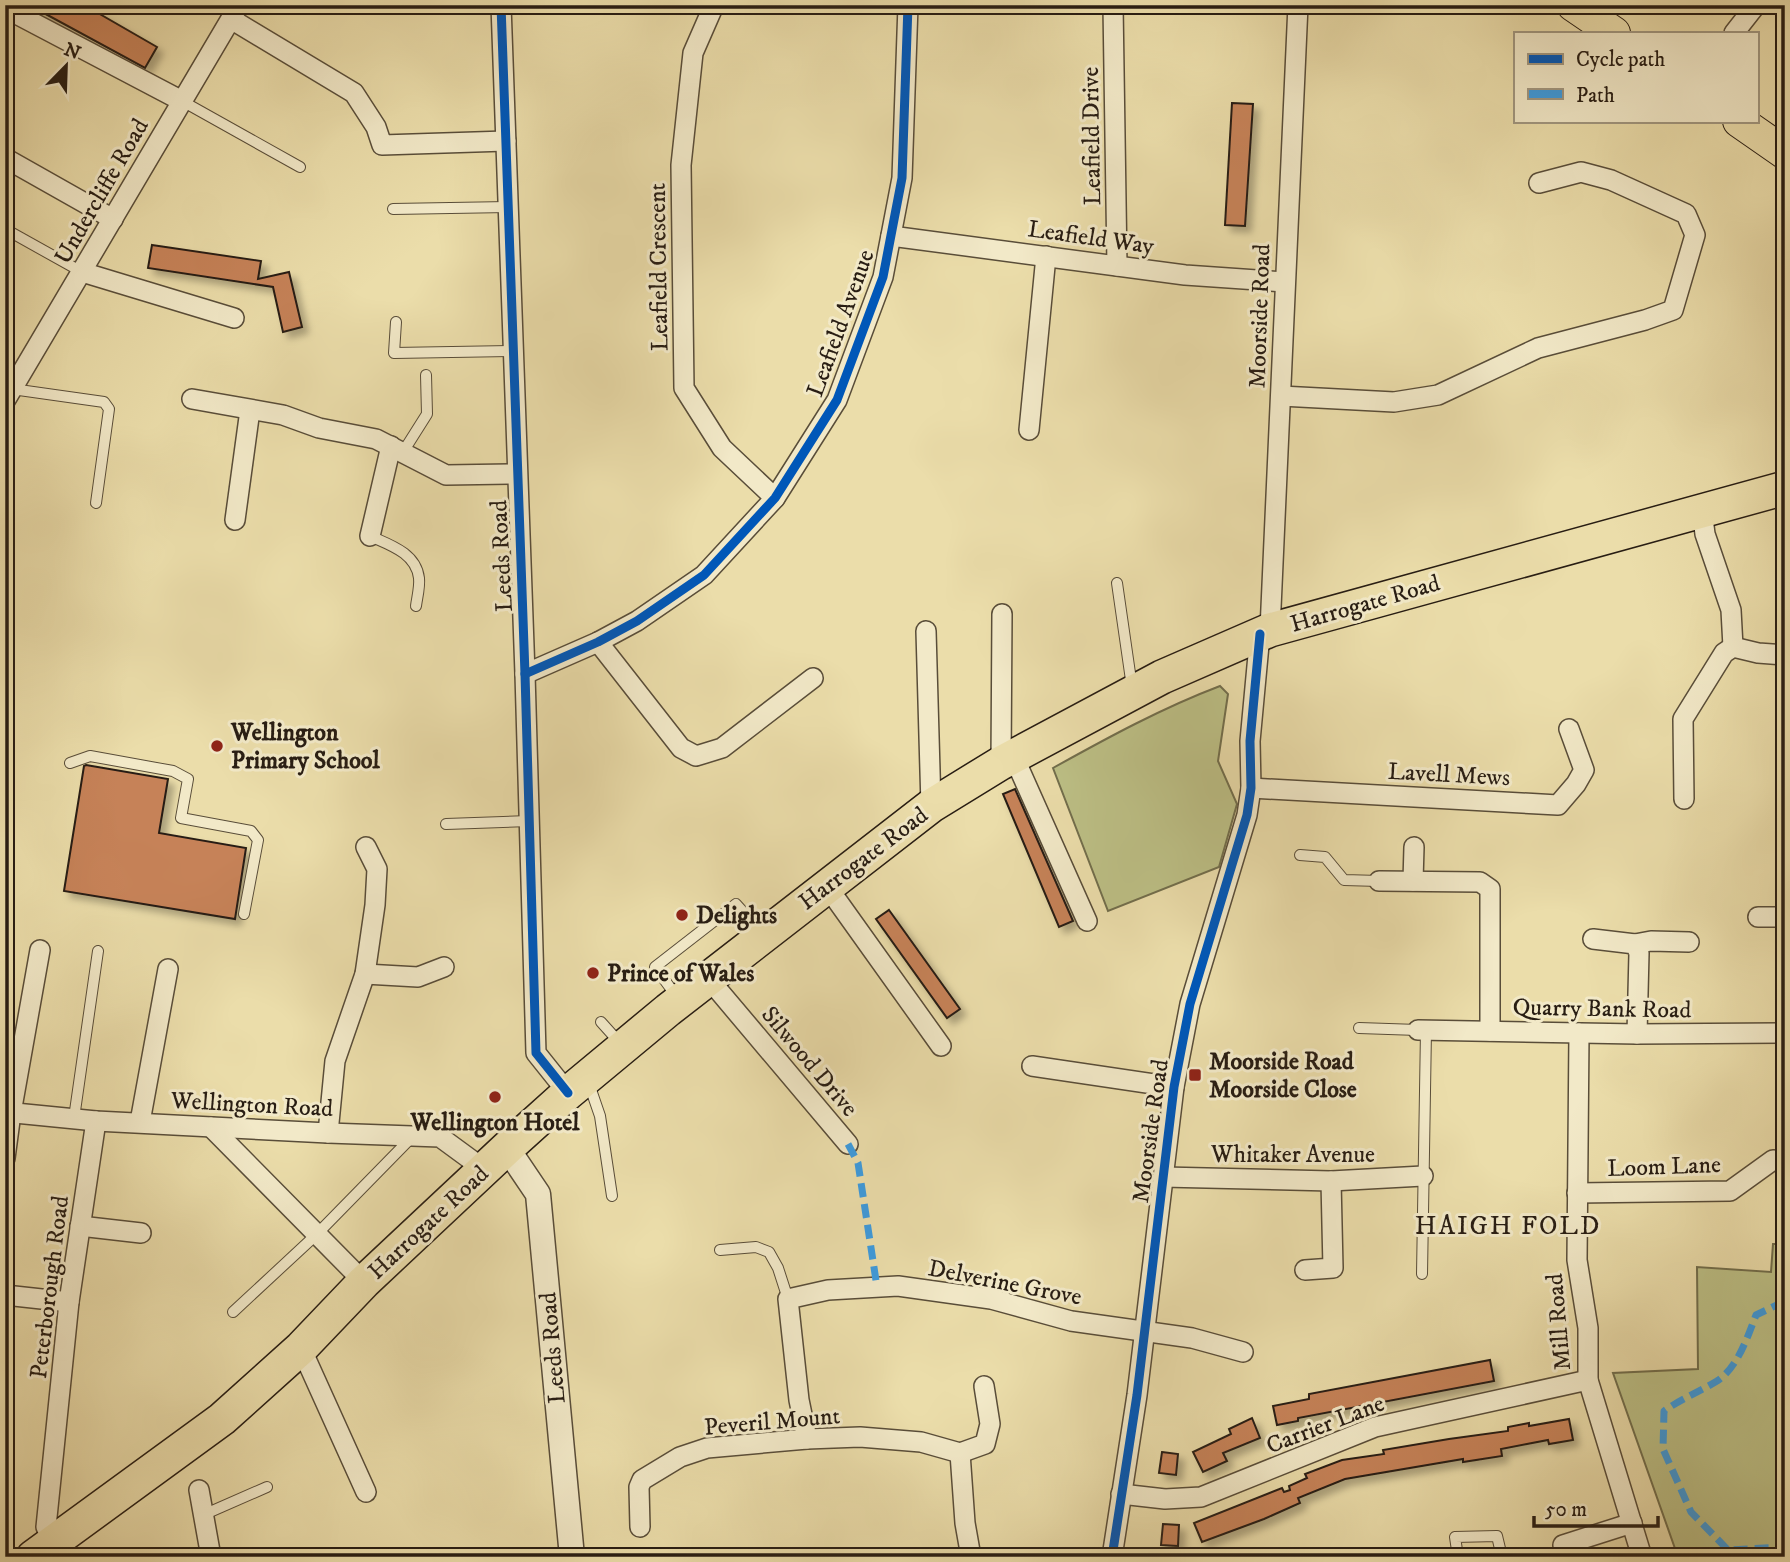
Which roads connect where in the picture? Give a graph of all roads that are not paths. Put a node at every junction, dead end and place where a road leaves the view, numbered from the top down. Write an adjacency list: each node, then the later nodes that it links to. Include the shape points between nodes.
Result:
1 (501, 5): 14 (street, Leeds Road)
2 (714, 5): 40 (street, Leafield Crescent, via 694,53 681,165 684,388 722,449)
3 (908, 5): 23 (street, Leafield Avenue, via 902,178)
4 (1113, 5): 25 (street, Leafield Drive)
5 (1298, 5): 27 (street, Moorside Road)
6 (1573, 5): 10 (main road)
7 (1756, 5): 11 (street)
8 (5, 8): 12 (street)
9 (235, 12): 12 (street, Undercliffe Road); 14 (street, via 354,93 382,145)
10 (1613, 32)
11 (1735, 32)
12 (182, 101): 17 (lane); 21 (street, Undercliffe Road)
13 (1740, 122): 15 (main road)
14 (506, 141): 19 (street, Leeds Road)
15 (1785, 153)
16 (5, 159): 21 (street)
17 (300, 167)
18 (1539, 183): 33 (street, via 1581,172 1611,180 1686,214 1695,235 1673,310 1538,348 1438,396 1394,402)
19 (508, 207): 20 (lane); 30 (street, Leeds Road)
20 (393, 209)
21 (113, 219): 26 (street, Undercliffe Road)
22 (5, 229): 26 (lane)
23 (891, 236): 24 (street, Leafield Way); 40 (street, Leafield Avenue, via 883,277 836,400)
24 (1046, 256): 25 (street, Leafield Way); 36 (street)
25 (1117, 266): 27 (street, Leafield Way)
26 (82, 272): 28 (street); 32 (street, Undercliffe Road)
27 (1285, 282): 33 (street, Moorside Road)
28 (234, 318)
29 (396, 322): 30 (lane, via 394,353)
30 (513, 351): 38 (street, Leeds Road)
31 (426, 375): 37 (lane, via 427,414)
32 (9, 395): 41 (lane, via 104,402 109,409)
33 (1281, 396): 49 (street, Moorside Road)
34 (192, 399): 35 (street)
35 (250, 410): 37 (street, via 376,439); 43 (street)
36 (1029, 430)
37 (397, 449): 38 (street, via 446,475); 44 (street)
38 (516, 474): 53 (street, Leeds Road)
39 (1785, 488): 42 (highway, Harrogate Road)
40 (775, 498): 50 (street, Leafield Avenue, via 704,575)
41 (96, 503)
42 (1702, 510): 49 (highway, Harrogate Road); 51 (street, via 1705,534 1731,610)
43 (234, 520)
44 (370, 536): 46 (lane, via 406,553 414,565 419,578)
45 (1117, 583): 55 (lane)
46 (416, 606)
47 (1002, 614): 57 (street)
48 (926, 631): 61 (street)
49 (1265, 632): 55 (highway, Harrogate Road); 59 (street, Moorside Road, via 1250,741)
50 (598, 642): 53 (street, Leafield Avenue); 54 (street, via 681,747 696,756 722,748)
51 (1732, 647): 52 (street); 60 (street, via 1683,719)
52 (1785, 655)
53 (525, 674): 62 (street, Leeds Road)
54 (813, 678)
55 (1132, 692): 57 (highway, Harrogate Road)
56 (1569, 729): 59 (street, Lavell Mews, via 1584,770 1558,805)
57 (1007, 759): 61 (highway, Harrogate Road); 73 (street)
58 (70, 763): 70 (lane, via 90,756 173,771 188,779 181,818 251,831 258,840)
59 (1251, 788): 96 (street, Moorside Road, via 1191,1004)
60 (1684, 799)
61 (931, 806): 69 (highway, Harrogate Road)
62 (529, 821): 63 (lane); 95 (street, Leeds Road, via 536,1053)
63 (446, 824)
64 (366, 846): 82 (street, via 377,869)
65 (1414, 847): 68 (street)
66 (1300, 855): 67 (lane, via 1325,857 1344,880)
67 (1379, 881): 68 (street)
68 (1413, 881): 88 (street, via 1480,882 1490,889)
69 (826, 885): 74 (highway, Harrogate Road); 92 (street)
70 (244, 914)
71 (1758, 917): 72 (street)
72 (1785, 917)
73 (1087, 921)
74 (763, 934): 83 (highway, Harrogate Road); 84 (lane, via 736,904 655,967)
75 (1593, 939): 77 (street)
76 (1689, 942): 77 (street)
77 (1635, 944): 91 (street, via 1639,953)
78 (40, 950): 97 (street)
79 (98, 951): 98 (lane)
80 (444, 967): 82 (street, via 418,977)
81 (168, 969): 100 (street)
82 (365, 974): 102 (street, via 335,1061)
83 (708, 978): 84 (highway, Harrogate Road); 104 (street, Silwood Drive)
84 (680, 1000): 93 (highway, Harrogate Road)
85 (601, 1022): 93 (lane)
86 (1359, 1028): 87 (lane)
87 (1422, 1030): 88 (street, Quarry Bank Road); 108 (lane)
88 (1490, 1031): 90 (street, Quarry Bank Road)
89 (1785, 1032): 91 (street, Quarry Bank Road)
90 (1579, 1033): 91 (street, Quarry Bank Road); 111 (street, Mill Road)
91 (1637, 1034)
92 (941, 1046)
93 (623, 1047): 95 (highway, Harrogate Road)
94 (1032, 1066): 96 (street)
95 (577, 1085): 106 (highway, Harrogate Road); 112 (lane, via 600,1116)
96 (1174, 1087): 109 (street, Moorside Road)
97 (8, 1113): 98 (street, Wellington Road); 105 (street)
98 (74, 1118): 99 (street, Wellington Road)
99 (96, 1121): 100 (street, Wellington Road); 113 (street, Peterborough Road)
100 (140, 1122): 101 (street, Wellington Road)
101 (211, 1127): 102 (street, Wellington Road); 115 (street)
102 (328, 1133): 103 (street, Wellington Road)
103 (413, 1135): 106 (street, Wellington Road, via 440,1137); 115 (lane)
104 (848, 1144)
105 (5, 1158)
106 (496, 1159): 119 (highway, Harrogate Road); 141 (street, Leeds Road, via 538,1194)
107 (1785, 1161): 111 (street, Loom Lane, via 1773,1160 1730,1191)
108 (1423, 1176): 110 (street, Whitaker Avenue); 118 (lane)
109 (1163, 1178): 110 (street, Whitaker Avenue); 124 (street, Moorside Road)
110 (1331, 1181): 117 (street, via 1332,1268)
111 (1577, 1193): 127 (street, Mill Road, via 1577,1261 1588,1328)
112 (612, 1196)
113 (80, 1226): 114 (street); 122 (street, Peterborough Road)
114 (141, 1233)
115 (317, 1234): 119 (street); 123 (lane)
116 (720, 1250): 121 (lane, via 755,1247 769,1252)
117 (1305, 1270)
118 (1422, 1274)
119 (364, 1282): 125 (highway, Harrogate Road)
120 (5, 1295): 122 (street)
121 (788, 1299): 124 (street, Delverine Grove, via 828,1290 898,1286 991,1299 1071,1321); 129 (street)
122 (69, 1302): 139 (street, Peterborough Road)
123 (233, 1312)
124 (1144, 1331): 126 (street); 134 (street, Moorside Road)
125 (301, 1348): 133 (street); 139 (highway, Harrogate Road, via 222,1419)
126 (1243, 1352)
127 (1588, 1380): 134 (street, Carrier Lane, via 1375,1427 1201,1497); 136 (street, Mill Road)
128 (984, 1386): 130 (street, via 990,1424 985,1444)
129 (807, 1439): 130 (street, Peveril Mount, via 860,1437 921,1443); 137 (street, Peveril Mount, via 707,1448 680,1457 642,1479)
130 (960, 1453): 142 (street)
131 (267, 1487): 135 (lane)
132 (199, 1490): 135 (street)
133 (366, 1492)
134 (1121, 1494): 143 (street, Moorside Road)
135 (202, 1515): 140 (street)
136 (1632, 1523): 138 (street); 146 (street, Mill Road)
137 (640, 1527)
138 (1563, 1545)
139 (43, 1549)
140 (211, 1557)
141 (572, 1557)
142 (971, 1557)
143 (1112, 1557)
144 (1458, 1557): 145 (lane, via 1455,1537 1497,1536)
145 (1502, 1557)
146 (1642, 1557)

